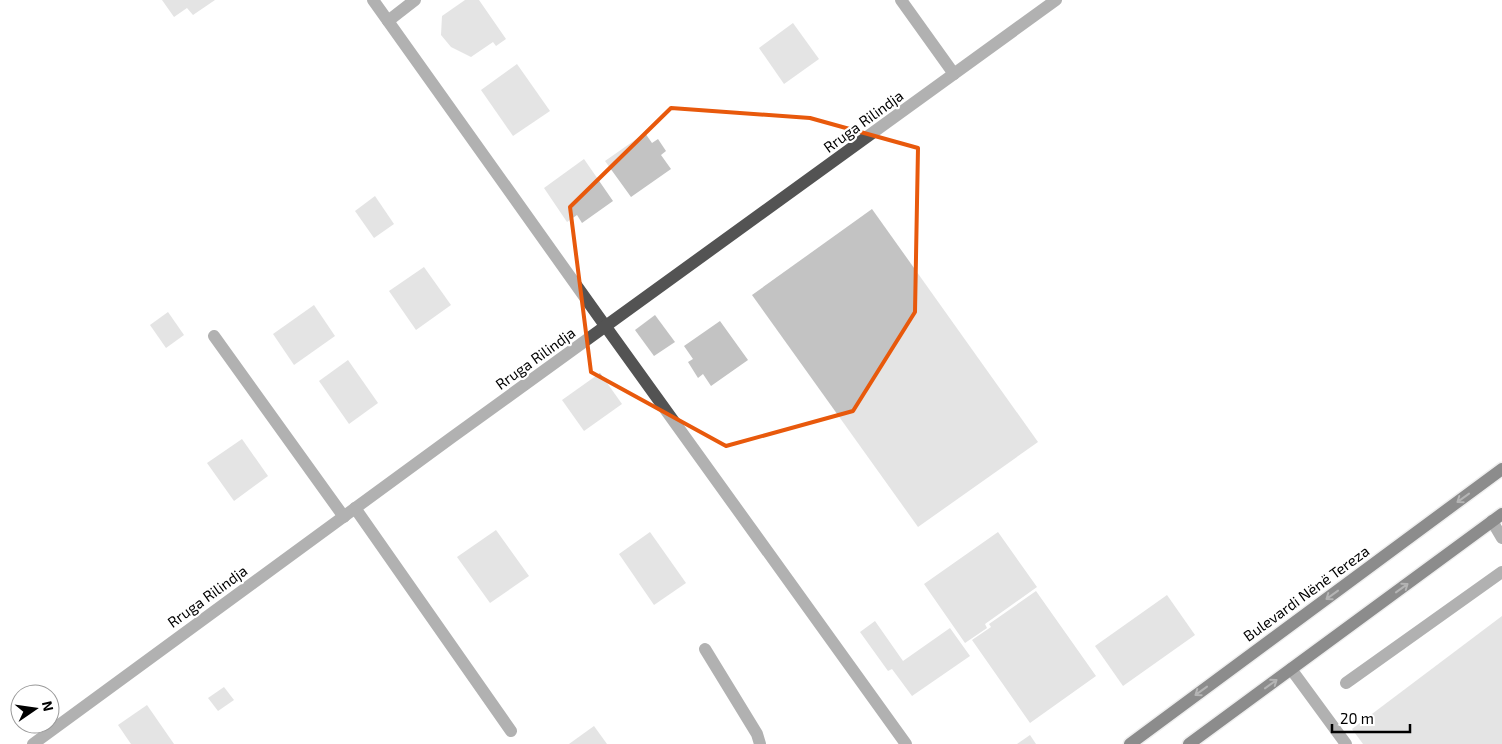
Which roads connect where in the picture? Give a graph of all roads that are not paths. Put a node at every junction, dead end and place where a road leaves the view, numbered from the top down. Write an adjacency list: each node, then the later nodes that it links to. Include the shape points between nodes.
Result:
1 (374, 0): 5 (street)
2 (415, 0): 5 (street)
3 (901, 0): 6 (street)
4 (1056, 0): 6 (street, Rruga Rilindja)
5 (388, 21): 7 (street)
6 (954, 74): 7 (street, Rruga Rilindja)
7 (606, 327): 10 (street, Rruga Rilindja); 21 (street)
8 (214, 336): 11 (street)
9 (1502, 469): 22 (main road, Bulevardi Nënë Tereza, one-way to 22)
10 (355, 508): 11 (street, Rruga Rilindja); 18 (street)
11 (344, 517): 19 (street, Rruga Rilindja)
12 (1497, 517): 13 (street); 16 (main road, one-way to 12)
13 (1502, 538)
14 (1502, 572): 17 (street)
15 (705, 649): 20 (street)
16 (1291, 669): 23 (main road, one-way to 16); 24 (street)
17 (1346, 683)
18 (511, 731)
19 (33, 744)
20 (760, 744)
21 (906, 744)
22 (1130, 744)
23 (1189, 744)
24 (1346, 744)

